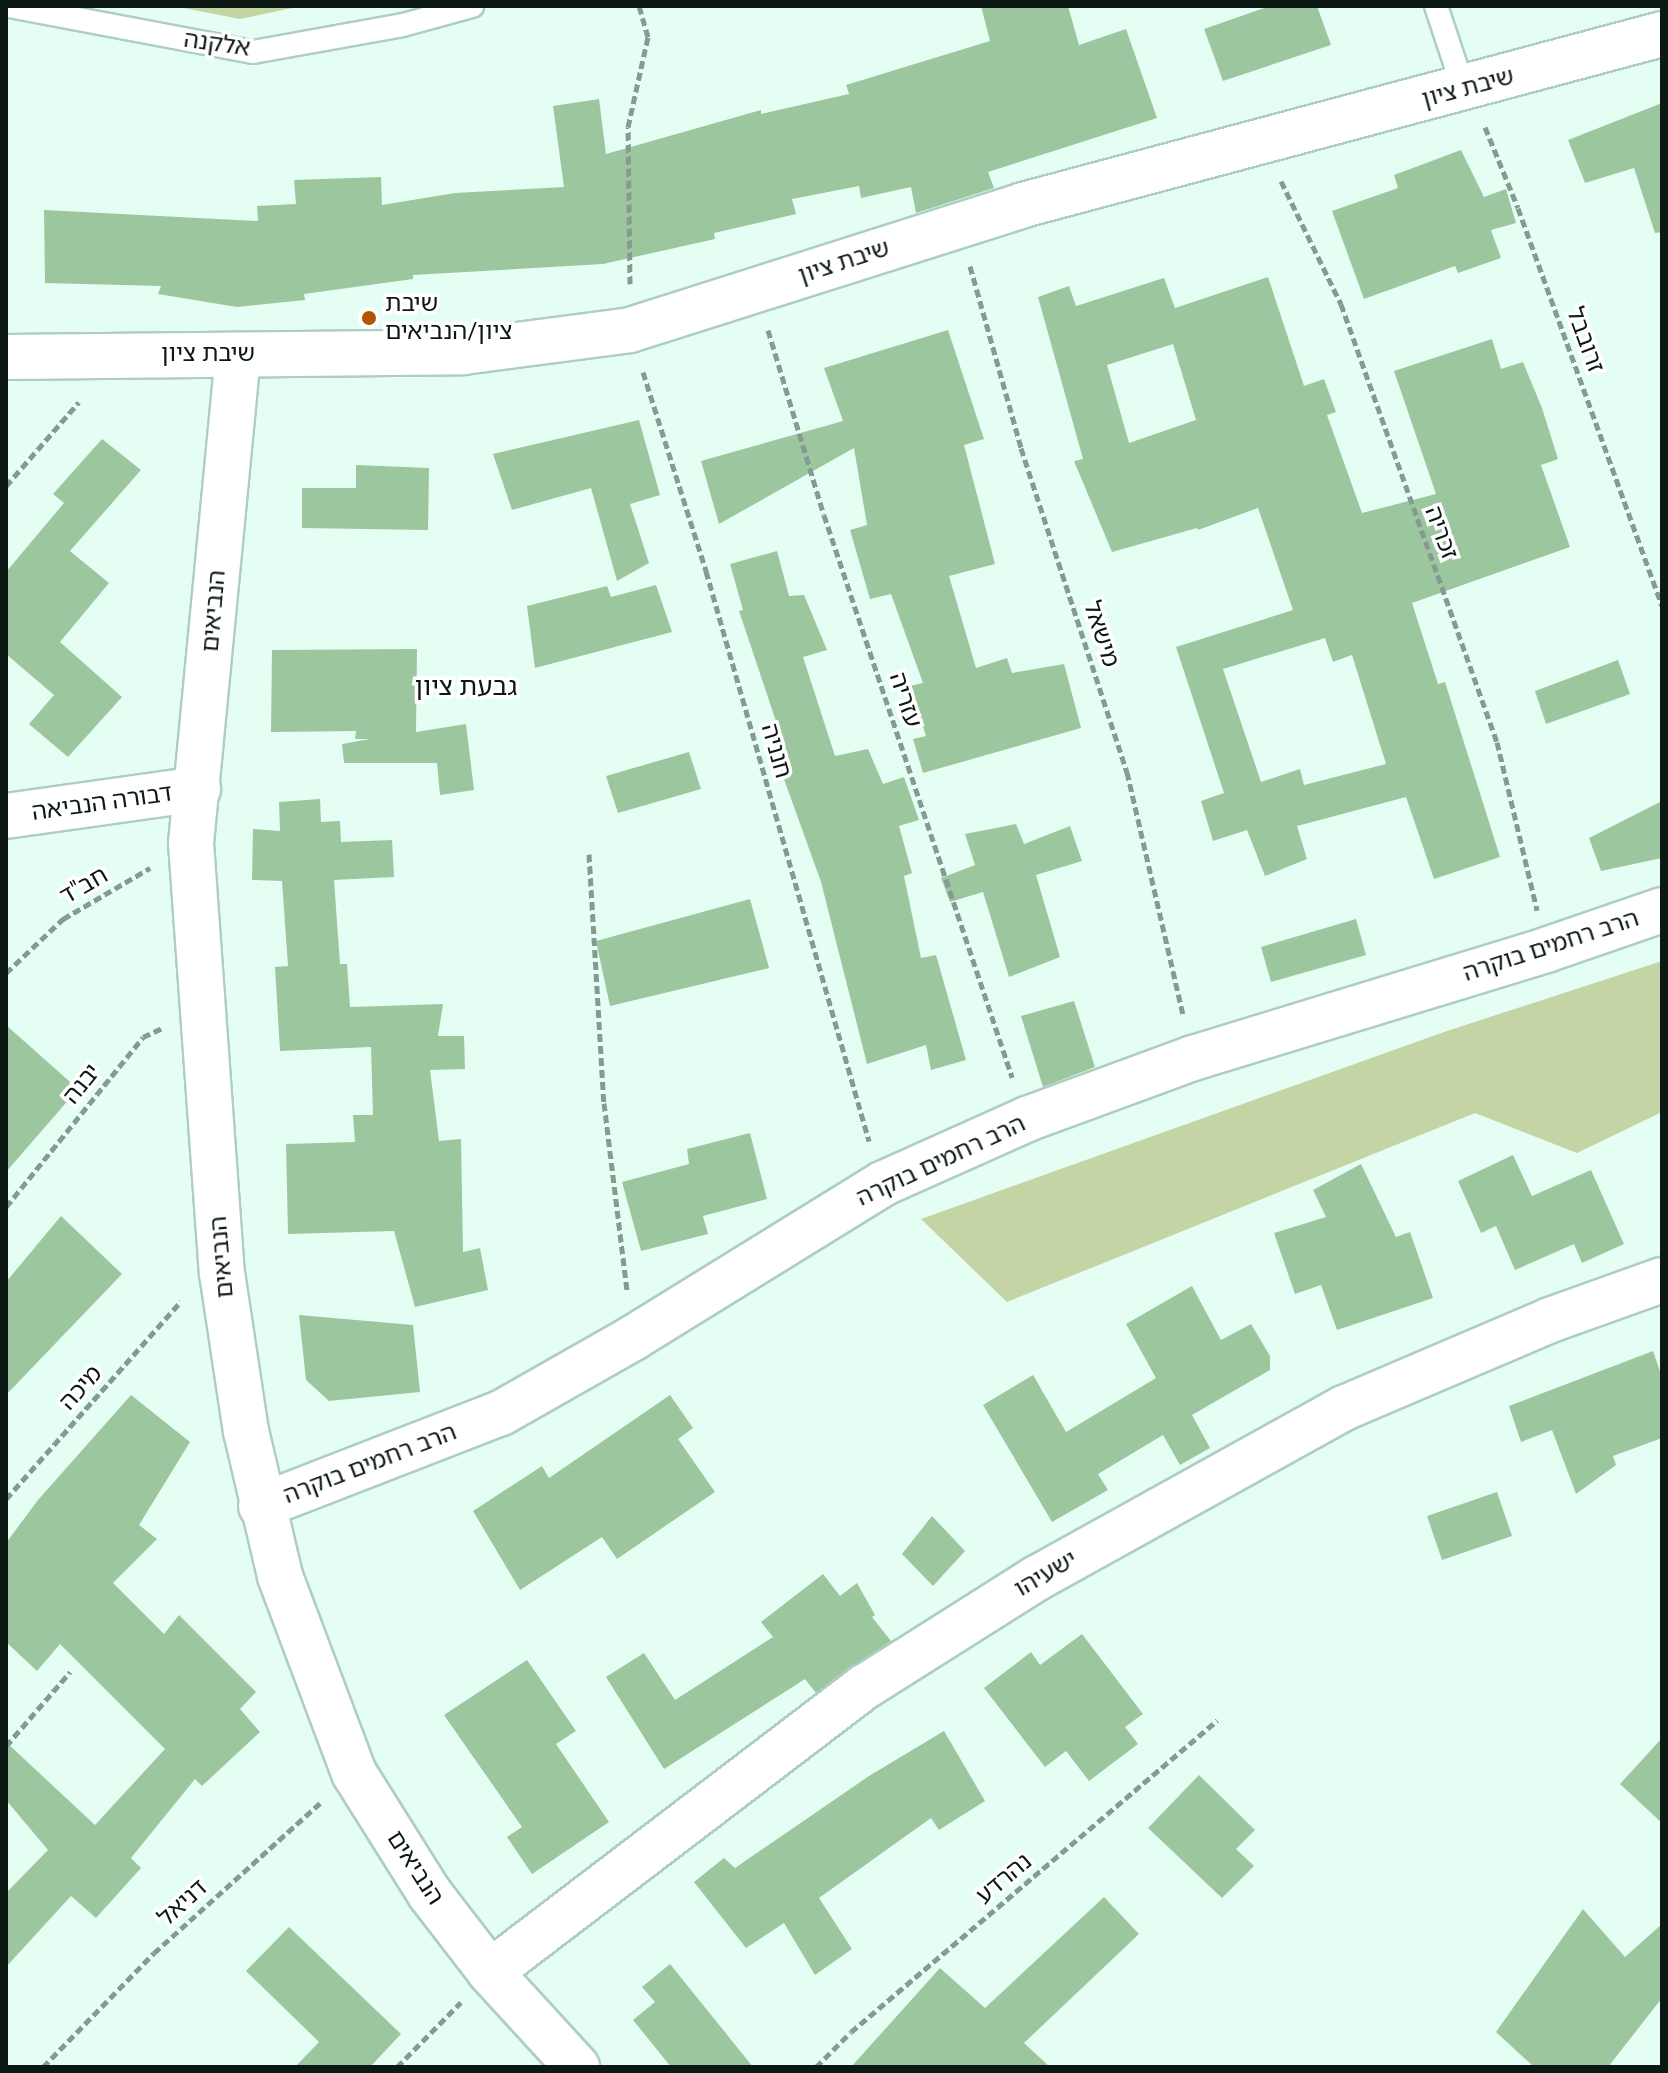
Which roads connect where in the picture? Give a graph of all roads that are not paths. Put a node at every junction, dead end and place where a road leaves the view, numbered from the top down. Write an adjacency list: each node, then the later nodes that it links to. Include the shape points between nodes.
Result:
1 (9, 6): 2 (lane, אלקנה, via 253,52 403,25)
2 (472, 6)
3 (1436, 6): 5 (lane)
4 (1662, 34): 5 (street, שיבת ציון)
5 (1466, 89): 6 (street, שיבת ציון, via 1023,205 630,330 464,352)
6 (238, 355): 7 (street, שיבת ציון); 8 (street, הנביאים)
7 (6, 357)
8 (198, 789): 9 (street, דבורה הנביאה); 12 (street, הנביאים, via 191,843 222,1273)
9 (6, 816)
10 (1662, 910): 12 (street, הרב רחמים בוקרה, via 1193,1058 1027,1119 882,1184 501,1413)
11 (1662, 1280): 13 (street, ישעיהו, via 1550,1320 1344,1408 1037,1578 866,1686)
12 (261, 1506): 13 (street, הנביאים, via 280,1576 354,1773 430,1894)
13 (490, 1972): 14 (street, הנביאים)
14 (577, 2067)

